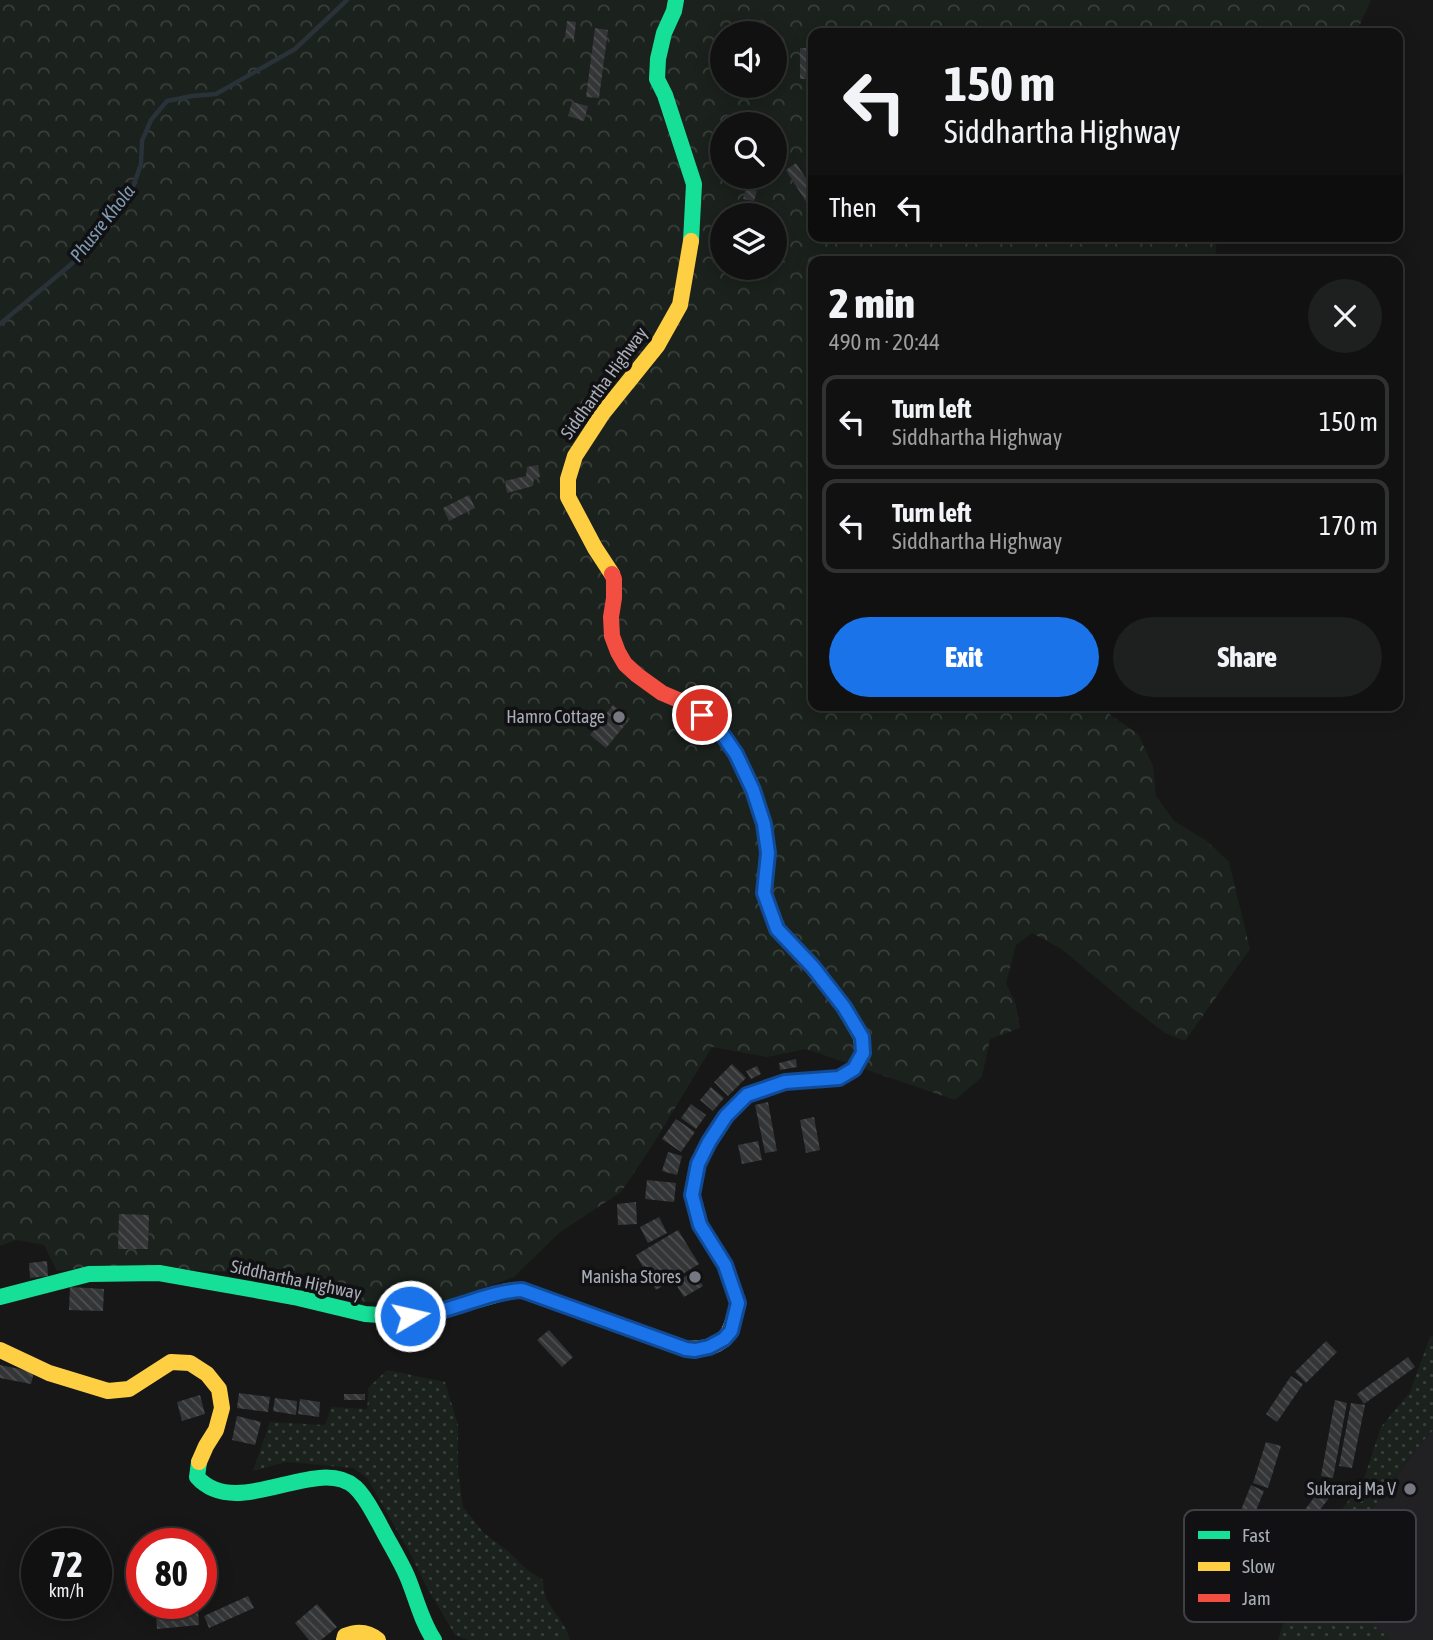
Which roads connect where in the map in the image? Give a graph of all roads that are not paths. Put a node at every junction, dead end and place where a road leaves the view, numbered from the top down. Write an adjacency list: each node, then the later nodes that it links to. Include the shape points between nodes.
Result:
1 (676, 0): 2 (main road, Siddhartha Highway, via 664,33 657,79 694,184 691,248 680,305 657,346 575,456 568,497 614,579 612,636 618,652 637,675 716,725 736,754 764,824 768,853 764,893 777,929 844,1007 862,1037 863,1053 854,1069 839,1078 785,1082 747,1095 726,1116 698,1164 692,1195 700,1225 725,1265 738,1303 731,1331 718,1344 686,1349 522,1290 425,1315 395,1317 159,1273 89,1274)
2 (0, 1297)
3 (0, 1350): 6 (main road, via 49,1373 108,1391 129,1390 171,1362 190,1363 207,1374 219,1389 222,1408 197,1477 205,1486 242,1493 320,1478 338,1478 355,1487 395,1552)
4 (344, 1640): 5 (main road, via 354,1632)
5 (379, 1640)
6 (434, 1640)

